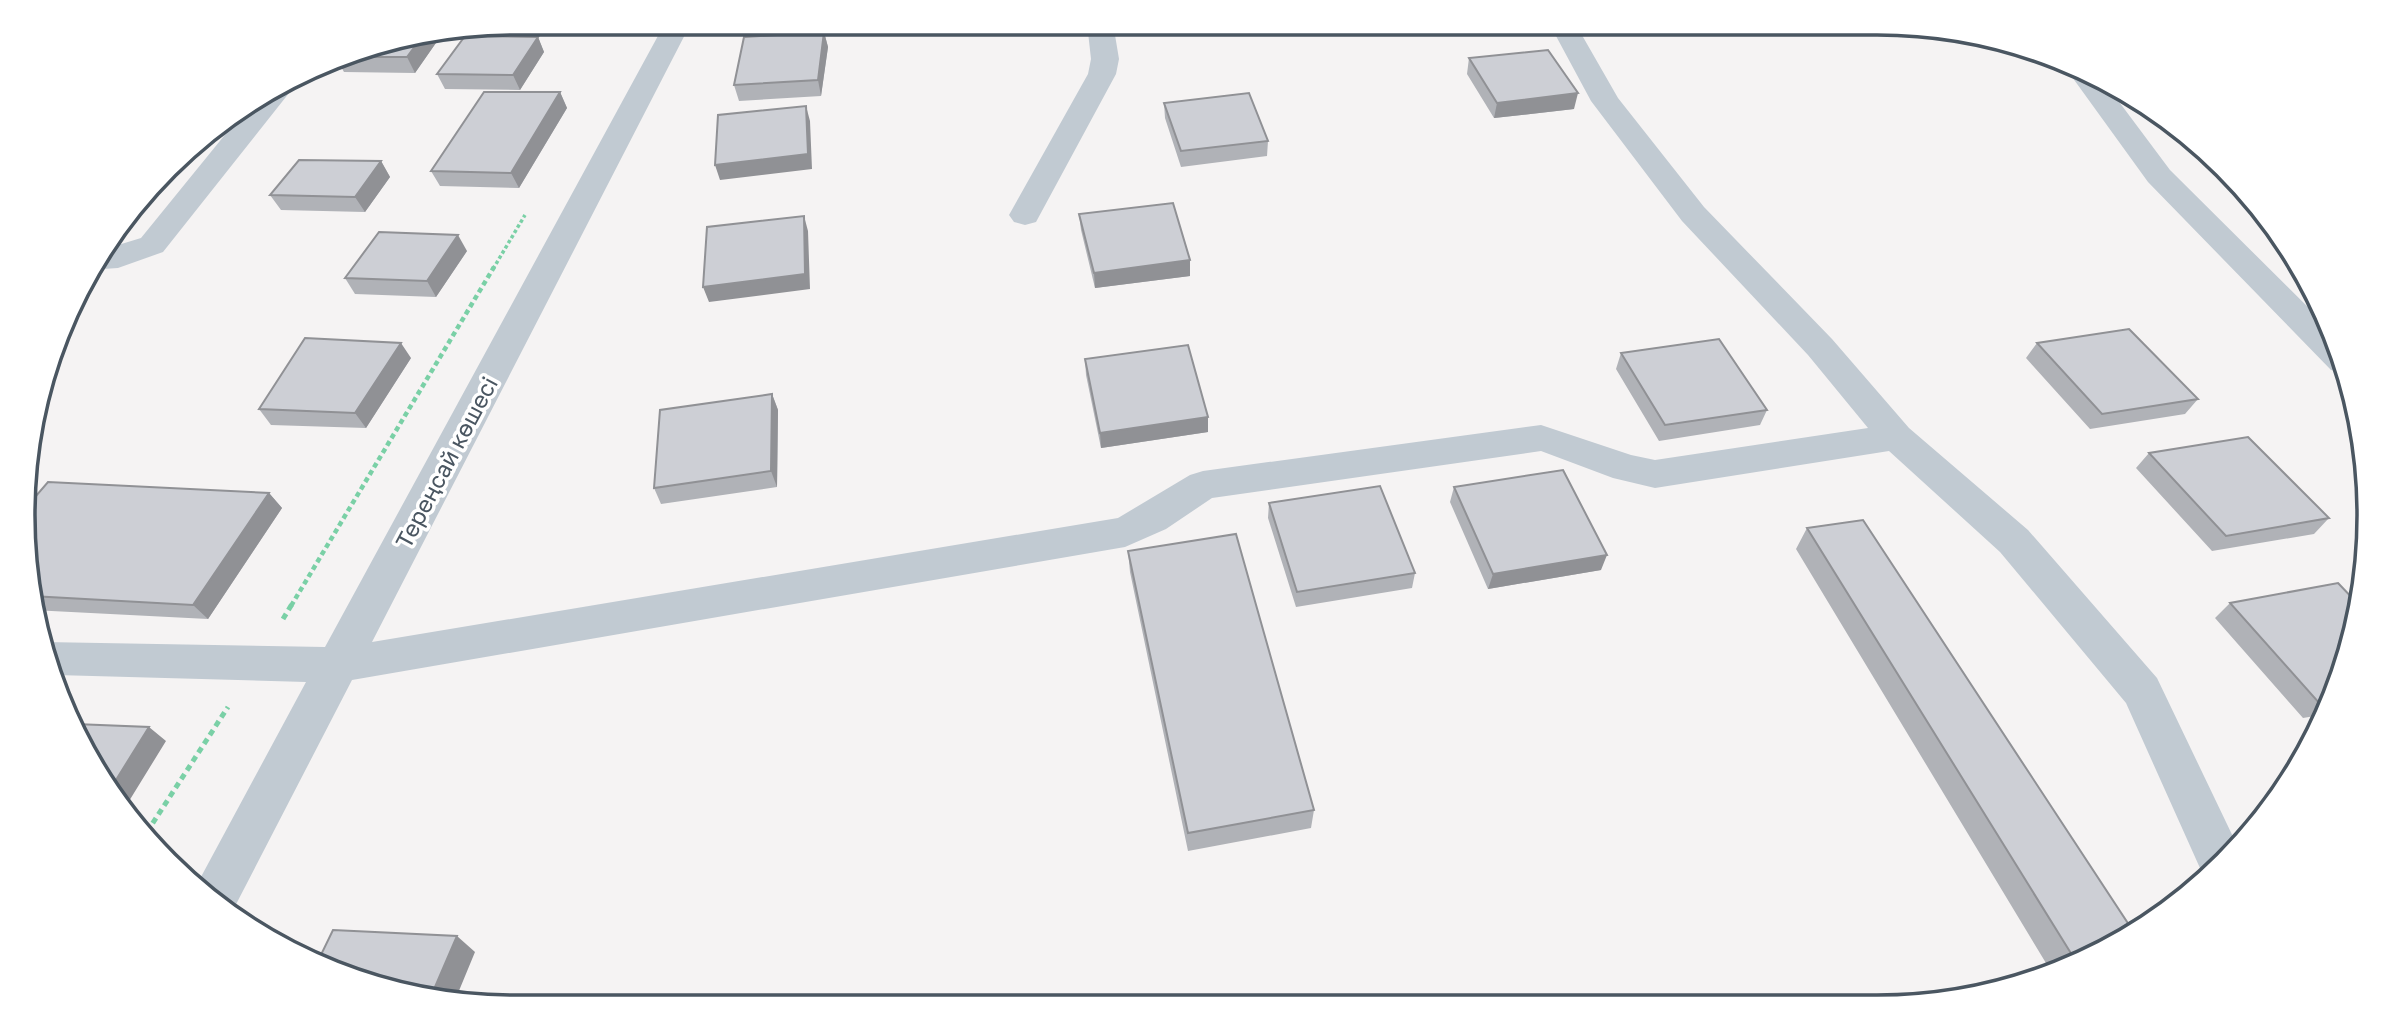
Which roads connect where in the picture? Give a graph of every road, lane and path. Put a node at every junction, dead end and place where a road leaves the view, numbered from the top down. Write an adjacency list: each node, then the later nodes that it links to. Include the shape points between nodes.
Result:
1 (672, 35): 13 (street, Тереңсай көшесі)
2 (1101, 35): 7 (street, via 1101,74)
3 (1569, 35): 10 (street, via 1605,101 1693,214 1820,347)
4 (2094, 87): 9 (street, via 2159,176)
5 (262, 107): 8 (street, via 152,245)
6 (527, 212): 12 (path)
7 (1026, 215)
8 (110, 258)
9 (2325, 344)
10 (1896, 438): 13 (street, via 1655,474 1541,438 1203,485 1125,532); 15 (street, via 2014,541 2142,691)
11 (56, 657): 12 (street)
12 (258, 661): 13 (street); 14 (path)
13 (338, 665): 16 (street, Тереңсай көшесі)
14 (150, 827)
15 (2217, 853)
16 (218, 892)

